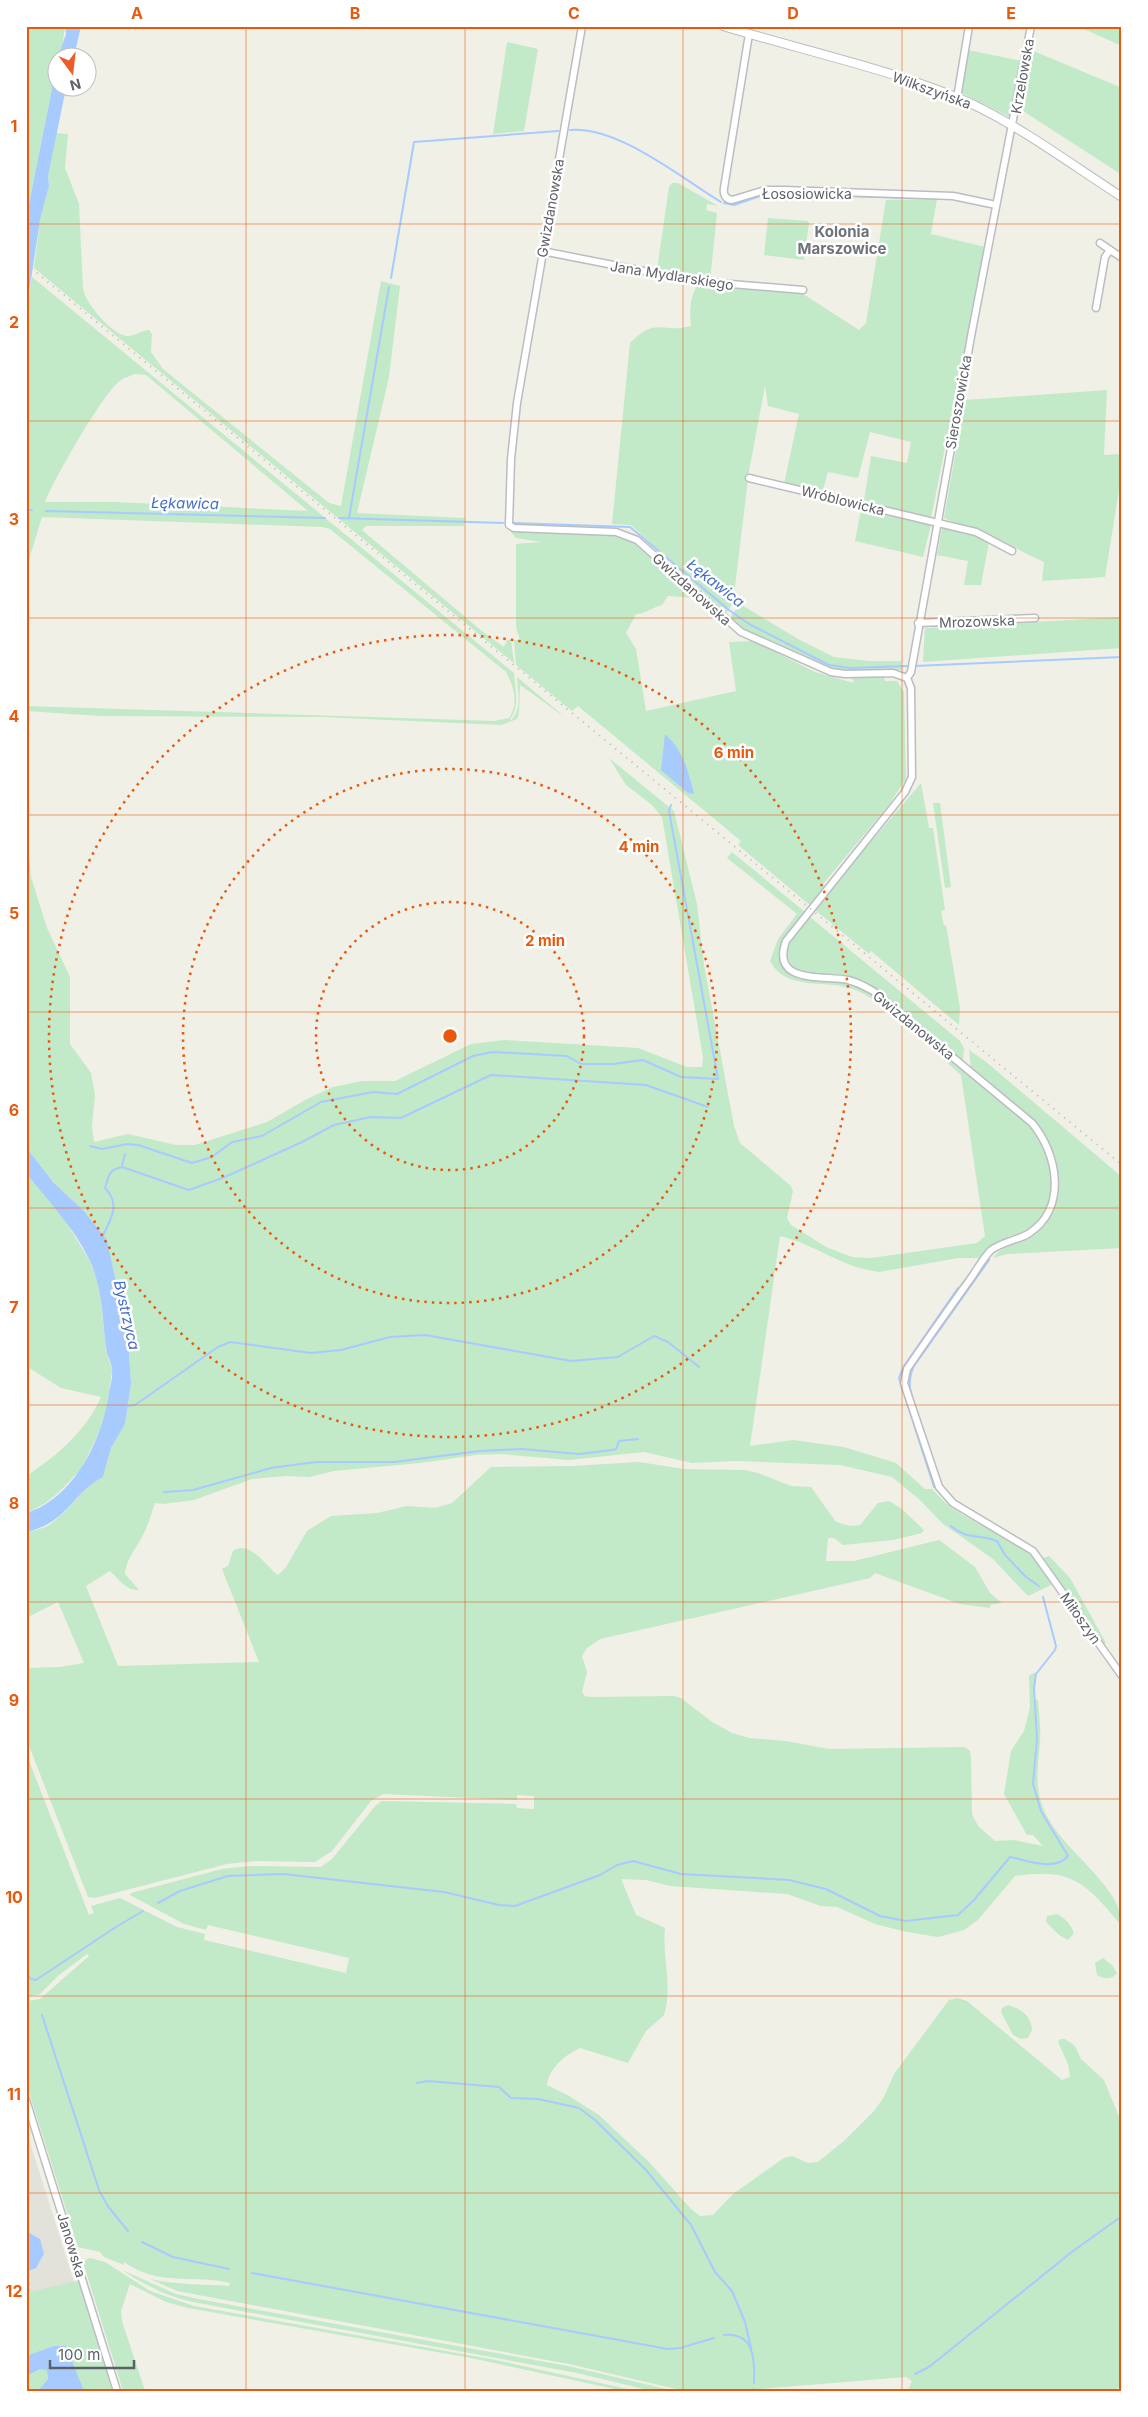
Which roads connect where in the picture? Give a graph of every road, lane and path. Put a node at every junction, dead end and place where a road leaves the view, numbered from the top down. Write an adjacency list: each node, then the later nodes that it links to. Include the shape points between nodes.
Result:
1 (582, 26): 12 (street, Gwizdanowska)
2 (723, 26): 5 (street, Wilkszyńska)
3 (969, 26): 6 (street)
4 (1031, 26): 7 (street, Krzelowska)
5 (749, 34): 6 (street, Wilkszyńska); 9 (street, Łososiowicka, via 724,188 727,198 732,200 765,190 784,190 953,196)
6 (957, 98): 7 (street, Wilkszyńska)
7 (1013, 127): 8 (street, Wilkszyńska); 9 (street, Sieroszowicka)
8 (1122, 197)
9 (996, 205): 17 (street, Sieroszowicka)
10 (1100, 243): 11 (street)
11 (1110, 250): 13 (street); 15 (street, via 1105,257)
12 (542, 251): 14 (street, Jana Mydlarskiego, via 695,281); 21 (street, Gwizdanowska, via 513,430 509,525 514,528 628,535 740,632 831,672 892,673)
13 (1122, 258)
14 (803, 290)
15 (1096, 308)
16 (749, 478): 17 (street, Wróblowicka)
17 (936, 523): 18 (street, Wróblowicka, via 976,532); 20 (street, Sieroszowicka)
18 (1012, 551)
19 (1035, 618): 20 (street, Mrozowska)
20 (918, 623): 21 (street, Sieroszowicka, via 911,672)
21 (907, 678): 22 (street, Gwizdanowska, via 911,688 911,784 786,941 784,959 800,976 849,980 873,991 1039,1131 1054,1162 1055,1186 1046,1215 1035,1228)
22 (991, 1250): 23 (street, Miłoszyn, via 906,1369 904,1384 943,1494 1027,1546 1036,1555)
23 (1122, 1676)
24 (26, 2100): 25 (street, Janowska)
25 (117, 2391)

